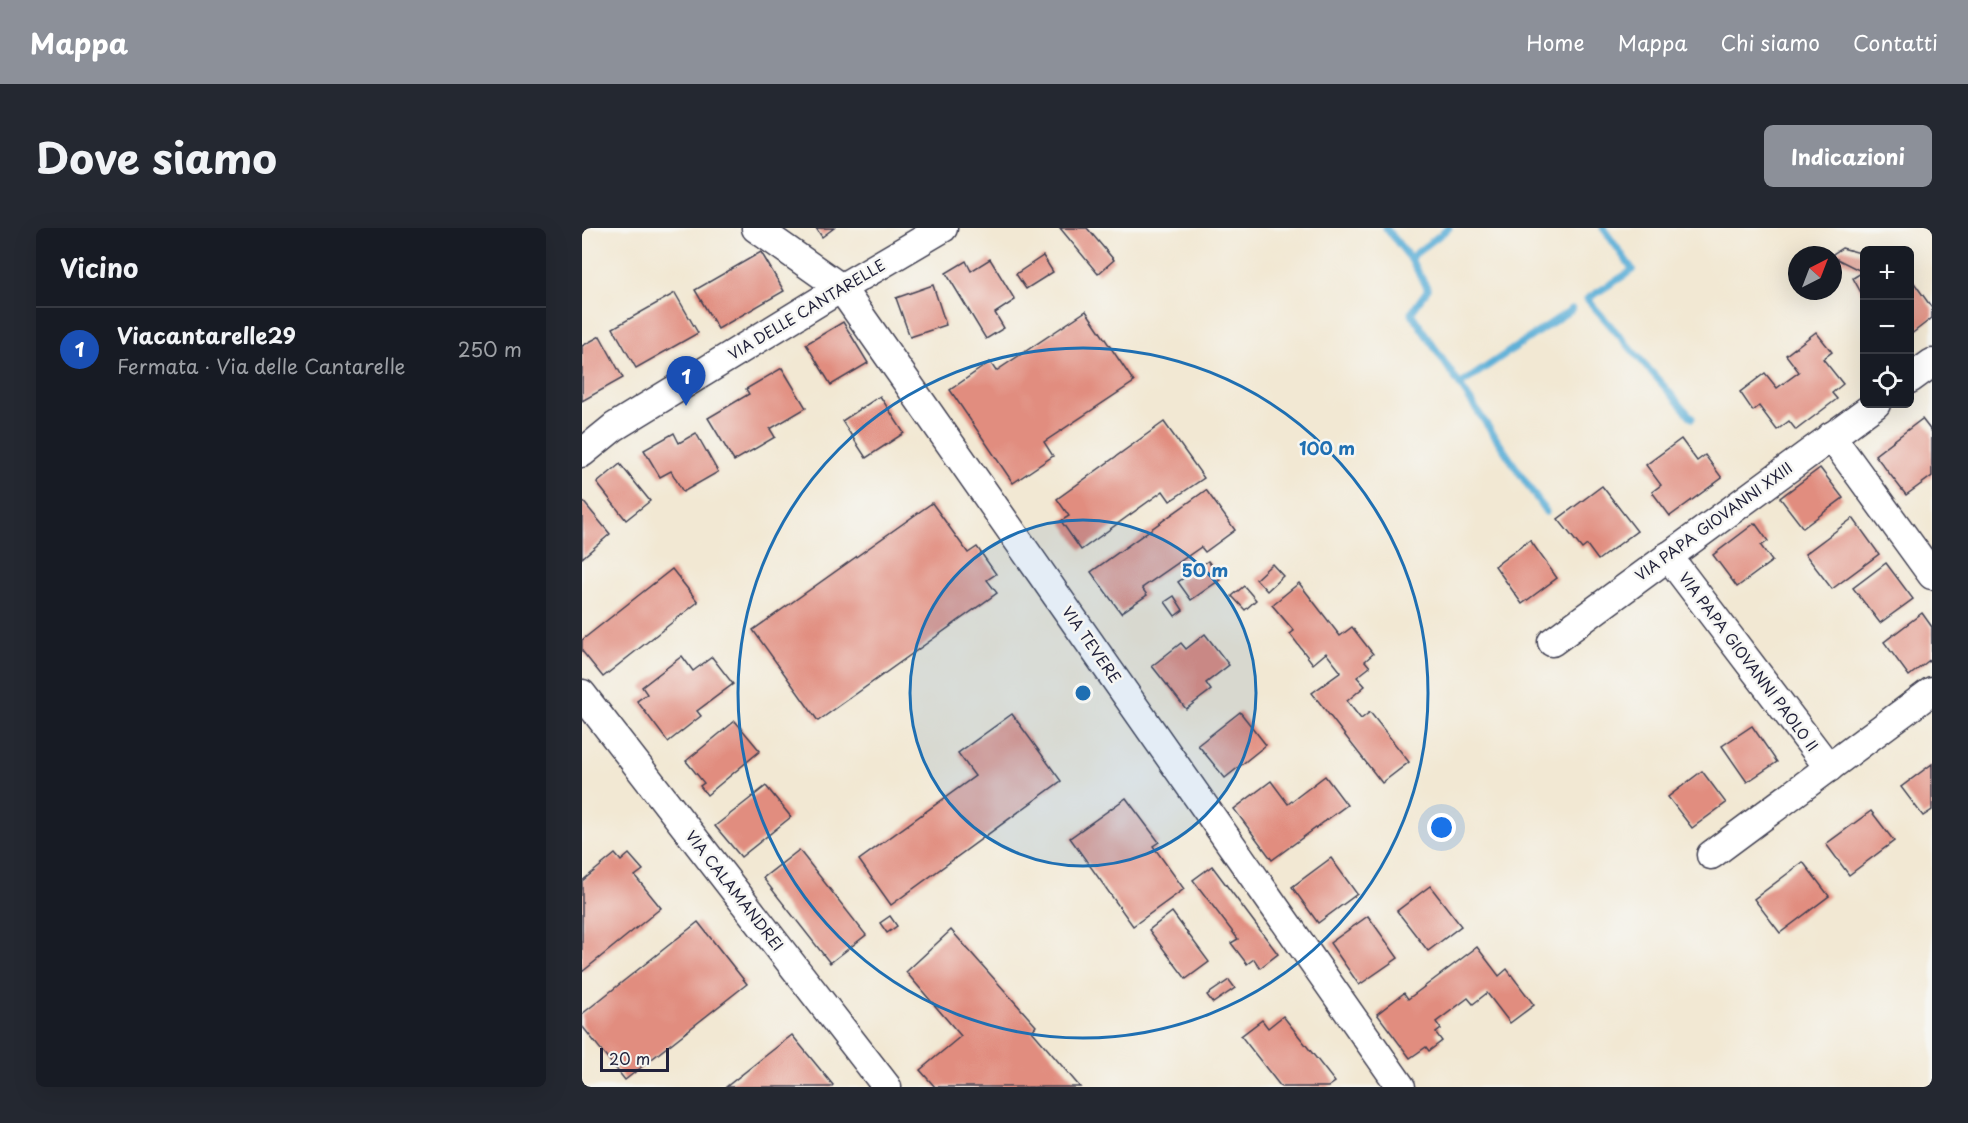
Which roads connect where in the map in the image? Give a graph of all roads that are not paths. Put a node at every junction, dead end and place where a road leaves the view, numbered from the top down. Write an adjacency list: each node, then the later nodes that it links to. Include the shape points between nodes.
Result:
1 (756, 228): 3 (street, VIA TEVERE)
2 (943, 228): 3 (street, VIA DELLE CANTARELLE)
3 (841, 288): 8 (street, VIA DELLE CANTARELLE, via 614,427); 17 (street, VIA TEVERE)
4 (1932, 363): 5 (street)
5 (1914, 376)
6 (1870, 408): 7 (street, VIA PAPA GIOVANNI XXIII)
7 (1831, 436): 9 (street, VIA PAPA GIOVANNI XXIII); 10 (street)
8 (582, 453)
9 (1668, 556): 11 (street, VIA PAPA GIOVANNI XXIII); 14 (street, VIA PAPA GIOVANNI PAOLO II)
10 (1932, 575)
11 (1552, 642)
12 (1932, 691): 14 (street)
13 (582, 694): 16 (street, VIA CALAMANDREI)
14 (1829, 768): 15 (street)
15 (1712, 855)
16 (887, 1087)
17 (1401, 1087)

